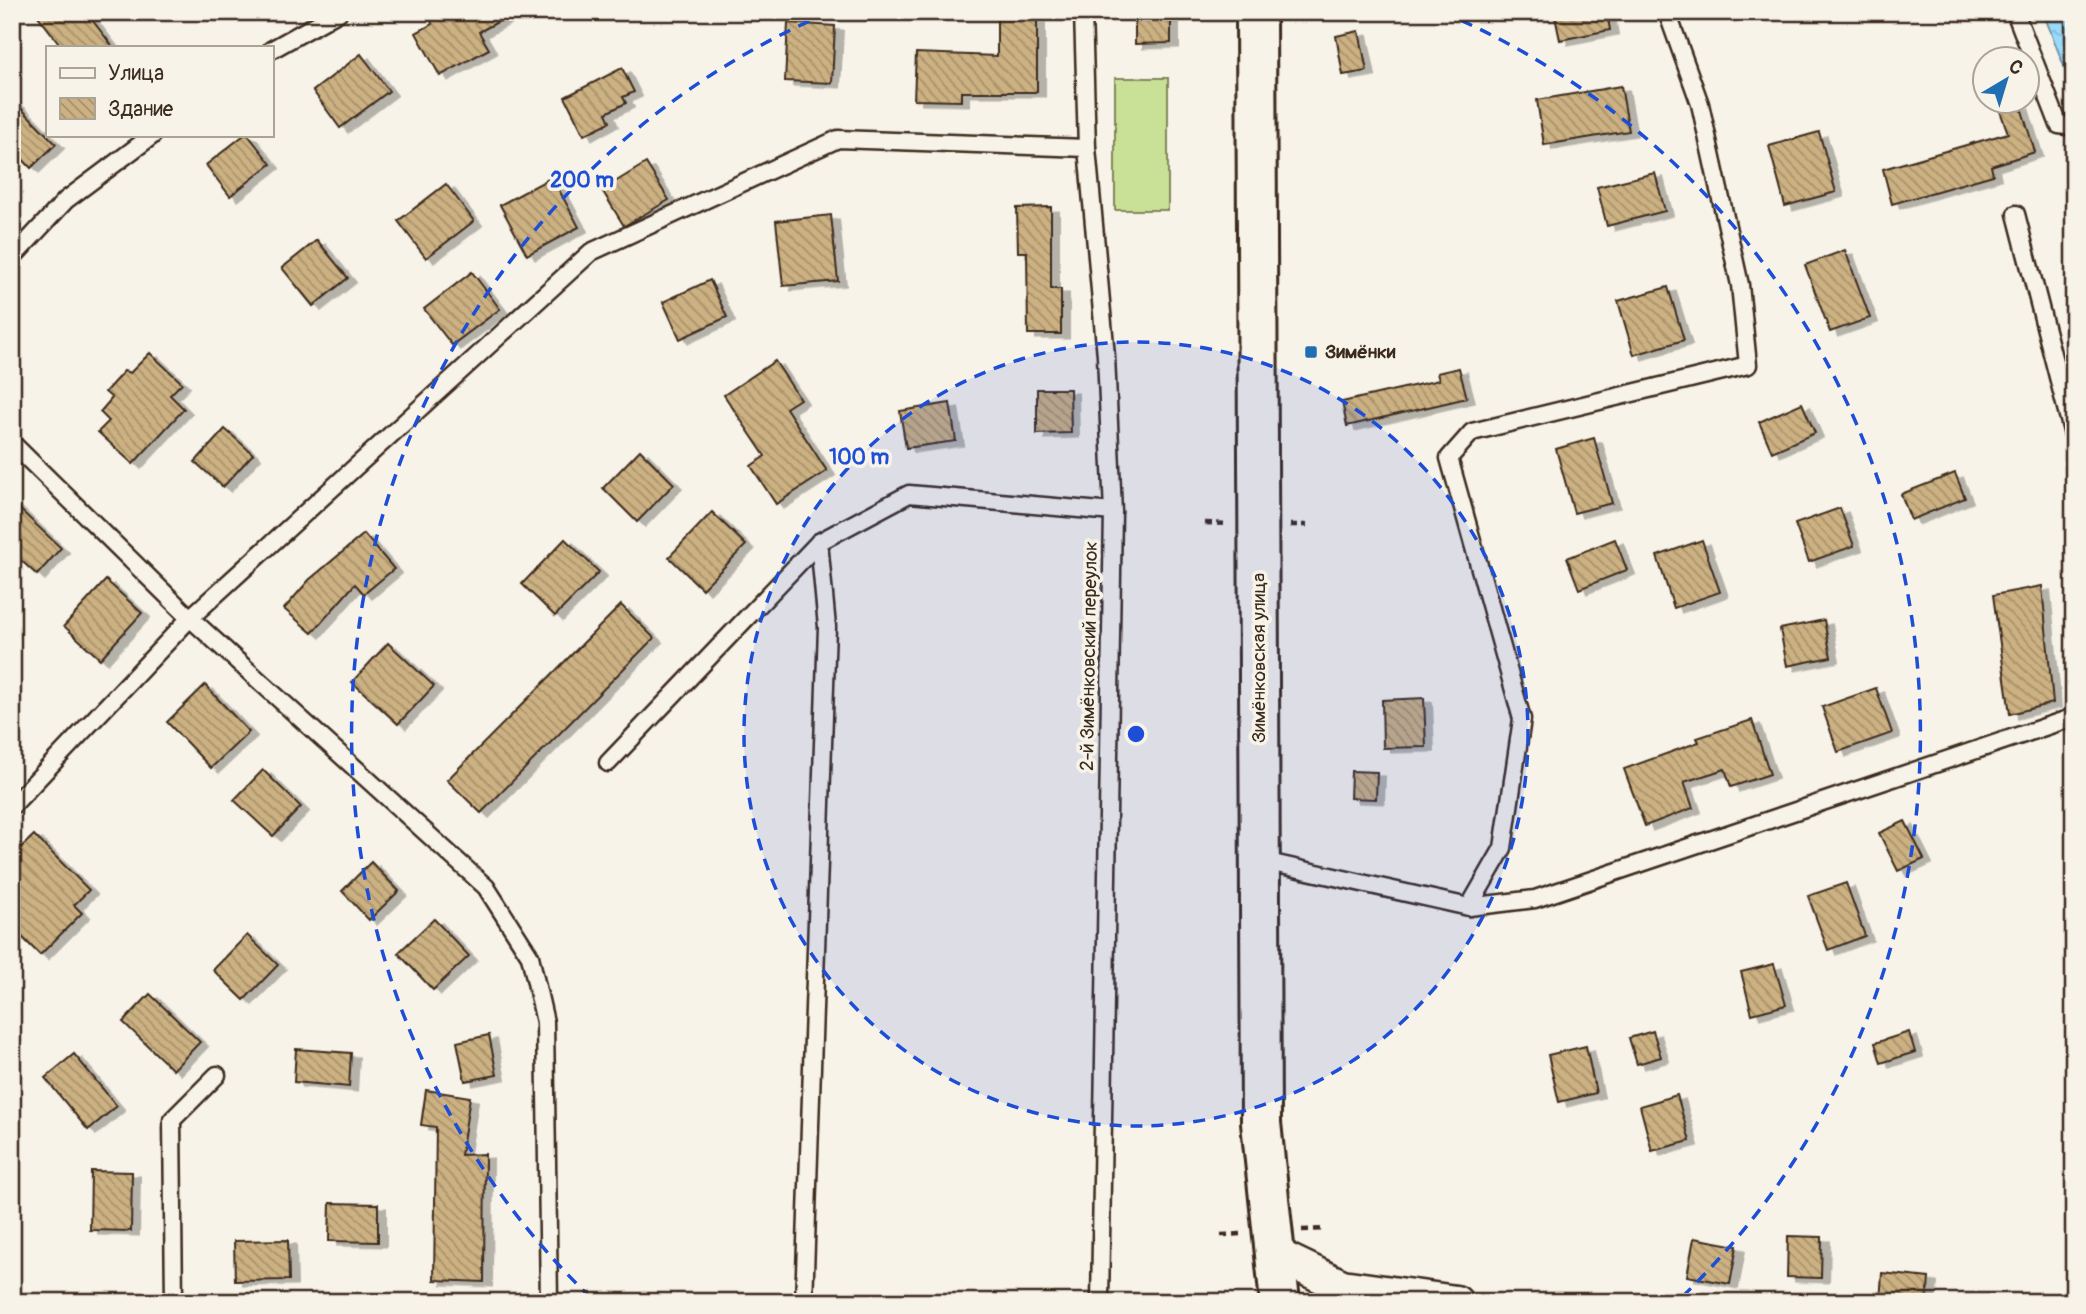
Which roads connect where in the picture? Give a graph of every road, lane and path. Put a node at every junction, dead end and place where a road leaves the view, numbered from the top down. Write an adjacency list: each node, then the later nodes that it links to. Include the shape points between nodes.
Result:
1 (339, 12): 6 (lane)
2 (1083, 12): 9 (lane, 2-й Зимёнковский переулок)
3 (1256, 12): 20 (main road, Зимёнковская улица)
4 (1667, 12): 21 (lane, via 1700,104 1740,285 1748,365 1472,432 1449,458 1522,719 1503,848)
5 (2015, 12): 7 (lane, via 2059,125)
6 (273, 49)
7 (2074, 127)
8 (152, 136): 11 (lane, via 66,200)
9 (1087, 148): 14 (lane, 2-й Зимёнковский переулок, via 1106,356); 16 (lane, via 838,139 591,251)
10 (2017, 214): 12 (lane)
11 (12, 258)
12 (2074, 439)
13 (12, 443): 16 (lane)
14 (1113, 512): 15 (lane, via 909,494); 27 (lane, 2-й Зимёнковский переулок)
15 (819, 541): 18 (lane); 26 (lane, via 827,627)
16 (190, 618): 19 (lane); 25 (lane, via 486,887 530,956 545,1023)
17 (2074, 717): 21 (lane, via 1535,899)
18 (608, 763)
19 (12, 806)
20 (1259, 860): 21 (lane); 23 (main road, Зимёнковская улица, via 1261,1123)
21 (1469, 907)
22 (216, 1075): 24 (lane, via 172,1120)
23 (1275, 1254): 28 (main road, Зимёнковская улица); 29 (street, via 1342,1286)
24 (174, 1302)
25 (549, 1302)
26 (804, 1302)
27 (1100, 1302)
28 (1278, 1302)
29 (1456, 1302)

